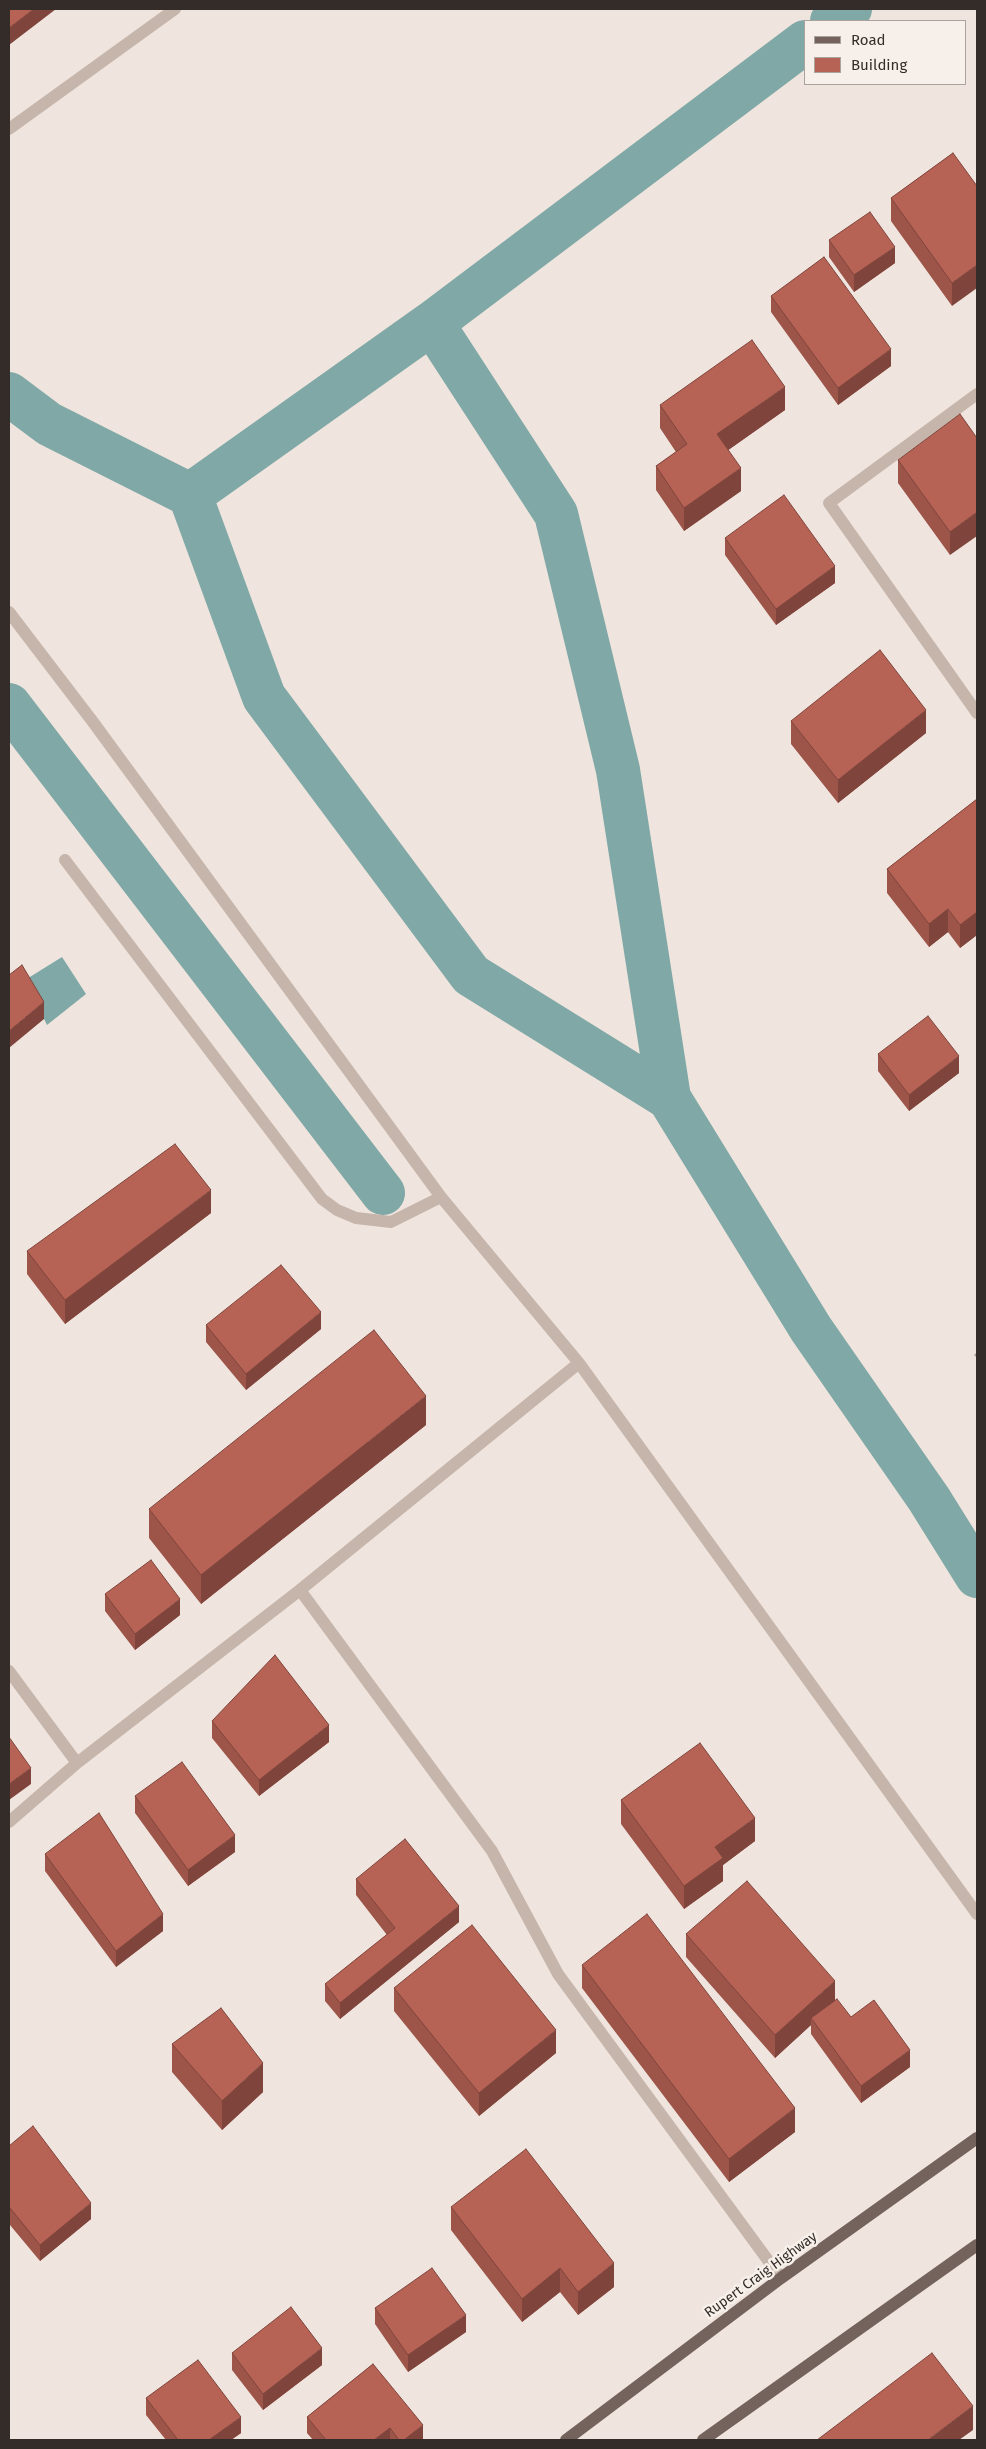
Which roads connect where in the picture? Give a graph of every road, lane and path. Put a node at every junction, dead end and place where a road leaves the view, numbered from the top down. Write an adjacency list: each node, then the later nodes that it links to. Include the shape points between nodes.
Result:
1 (174, 9): 2 (street)
2 (9, 129)
3 (977, 394): 5 (street, via 829,503)
4 (9, 612): 7 (street)
5 (977, 713)
6 (65, 860): 7 (street, via 322,1199 356,1218 391,1222)
7 (441, 1196): 8 (street)
8 (579, 1363): 9 (street); 13 (street)
9 (300, 1590): 11 (street); 16 (street, via 492,1852 558,1974)
10 (9, 1671): 11 (street)
11 (77, 1763): 12 (street)
12 (9, 1822)
13 (977, 1914)
14 (977, 2138): 16 (main road, Rupert Craig Highway)
15 (977, 2245): 18 (main road)
16 (781, 2278): 17 (main road, Rupert Craig Highway)
17 (566, 2440)
18 (703, 2440)

